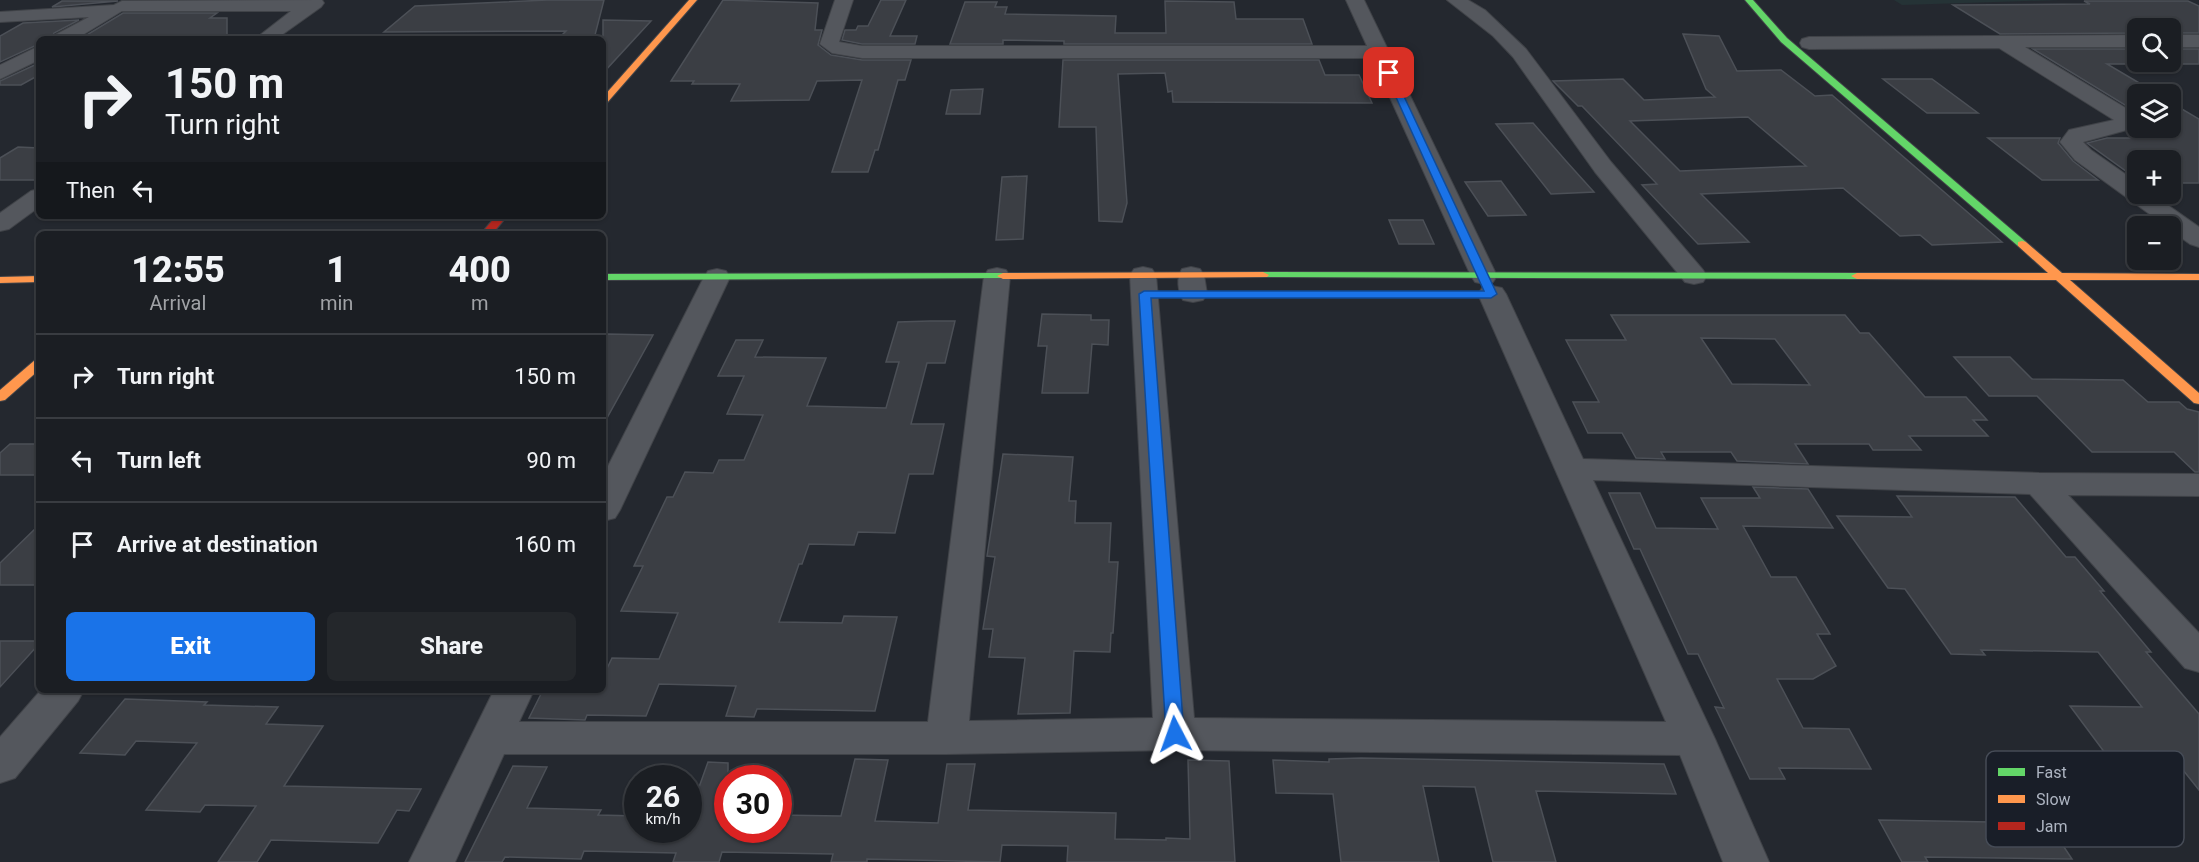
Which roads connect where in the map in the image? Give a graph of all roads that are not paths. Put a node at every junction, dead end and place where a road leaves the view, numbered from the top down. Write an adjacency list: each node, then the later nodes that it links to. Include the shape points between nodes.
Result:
1 (693, 0): 20 (main road)
2 (844, 0): 16 (street, via 829,44 862,52)
3 (1355, 0): 16 (street)
4 (1456, 0): 27 (street, via 1486,20 1520,54 1602,166)
5 (1749, 0): 28 (main road, via 1784,40)
6 (316, 3): 7 (street); 10 (street)
7 (123, 6): 8 (street); 9 (street)
8 (0, 17)
9 (68, 36)
10 (268, 36)
11 (1805, 39): 15 (street); 18 (main road)
12 (2127, 41): 15 (street)
13 (2181, 41): 14 (street)
14 (2199, 41)
15 (2003, 42): 25 (street, via 2126,118 2126,123 2077,135 2071,142 2083,156)
16 (1380, 52): 36 (street)
17 (36, 54): 19 (street)
18 (1827, 58)
19 (0, 73)
20 (606, 99)
21 (36, 198): 23 (street)
22 (499, 219): 24 (main road)
23 (0, 224)
24 (489, 231)
25 (2199, 240)
26 (2069, 261): 29 (main road)
27 (1694, 276): 28 (main road); 36 (main road)
28 (2060, 276): 29 (main road); 39 (main road)
29 (2087, 276): 31 (main road); 39 (main road, via 2101,292)
30 (606, 277): 35 (main road)
31 (2199, 277)
32 (36, 279): 33 (main road)
33 (0, 280)
34 (1144, 289): 36 (main road); 37 (main road); 50 (street)
35 (711, 290): 37 (main road); 46 (street)
36 (1489, 290): 43 (street)
37 (995, 291): 52 (street)
38 (2058, 295): 39 (main road)
39 (2081, 295): 42 (main road)
40 (36, 366): 41 (main road)
41 (0, 397)
42 (2199, 400)
43 (1571, 470): 44 (street); 53 (street)
44 (2039, 484): 45 (street); 47 (street)
45 (2199, 485)
46 (606, 504)
47 (2199, 658)
48 (61, 693): 54 (street)
49 (513, 693): 51 (street)
50 (1175, 734): 52 (street); 53 (street)
51 (491, 738): 52 (street); 55 (street)
52 (947, 738)
53 (1694, 739): 56 (street)
54 (0, 766)
55 (432, 862)
56 (1746, 862)

